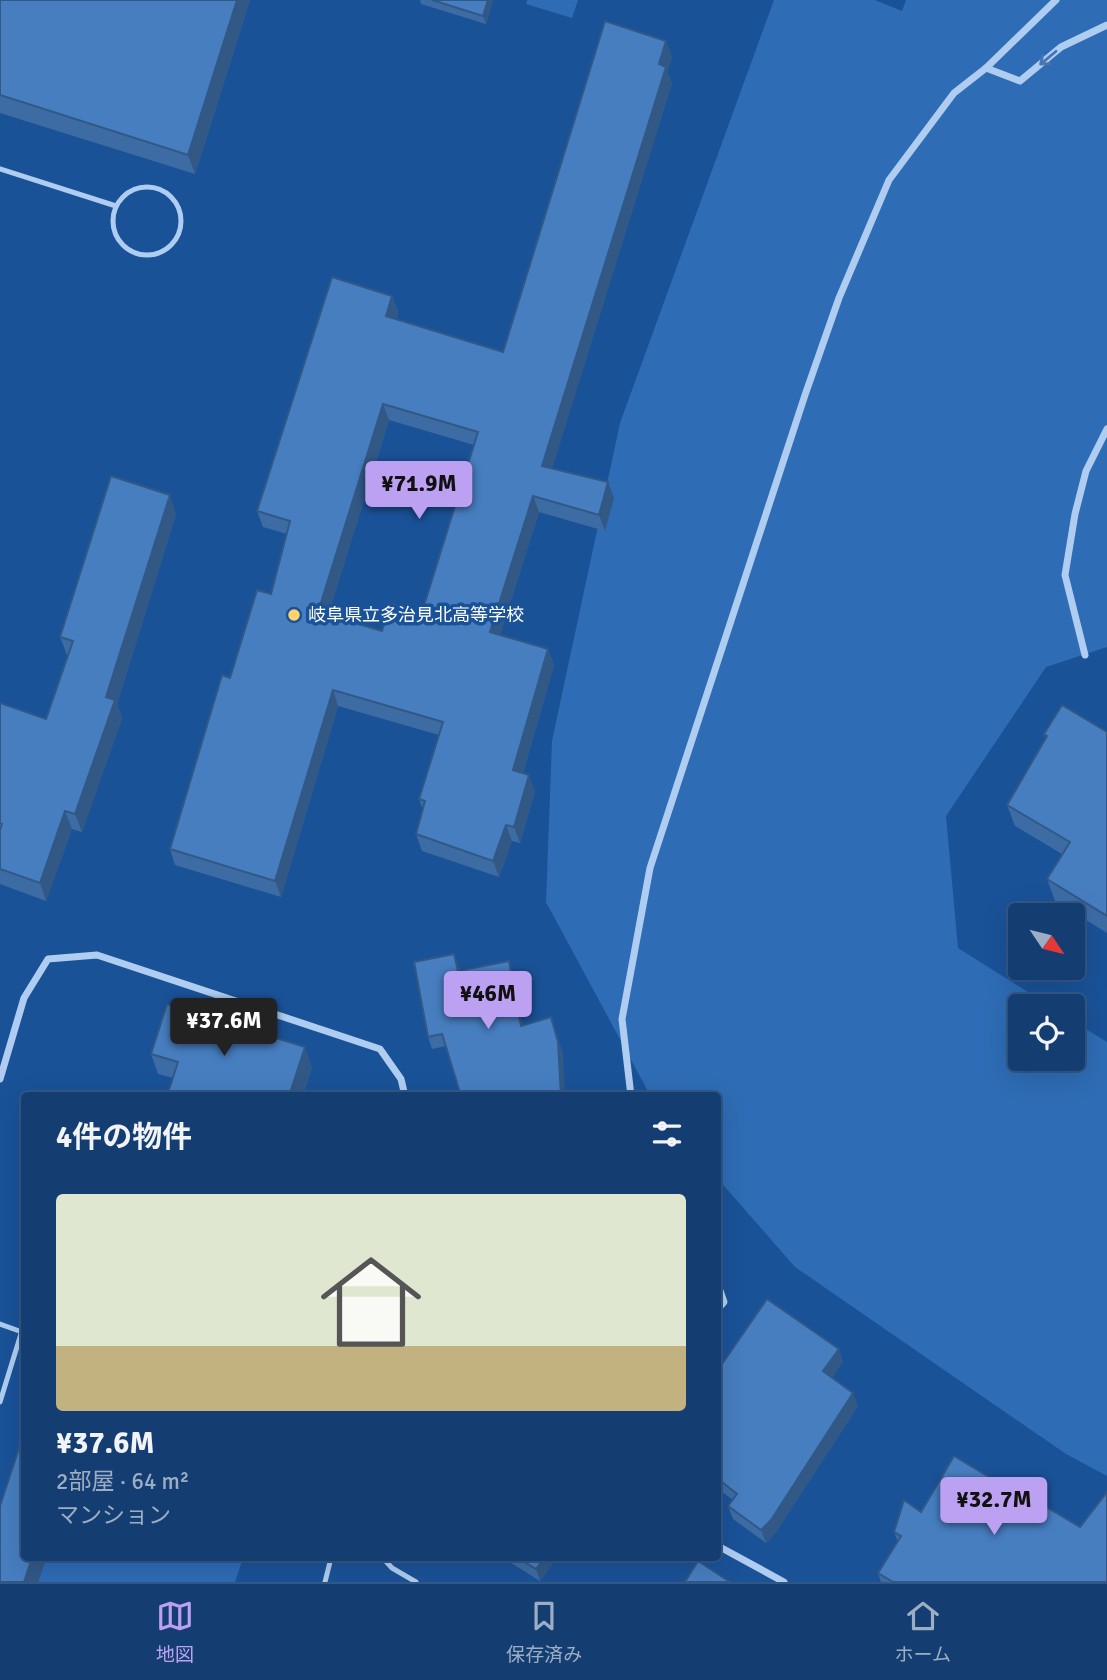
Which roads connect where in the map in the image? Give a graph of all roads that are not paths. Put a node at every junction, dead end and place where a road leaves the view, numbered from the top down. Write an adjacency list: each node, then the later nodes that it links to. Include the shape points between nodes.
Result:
1 (1056, 0): 3 (street)
2 (1107, 25): 3 (street, one-way to 3, via 1061,47 1020,81)
3 (986, 68): 10 (street, via 954,93 889,180 839,298 650,868 622,1019)
4 (0, 169): 5 (lane)
5 (117, 206): 5 (lane, via 123,196 154,187 179,206 182,228 171,247 161,253 137,254 126,249 113,229)
6 (1107, 429): 7 (street, via 1086,471 1065,575)
7 (1085, 655)
8 (0, 1079): 9 (street, via 24,998 48,959 97,955 380,1049 401,1079)
9 (404, 1092)
10 (631, 1092)
11 (0, 1325): 12 (lane)
12 (21, 1332)
13 (21, 1335): 14 (lane)
14 (0, 1402)
15 (721, 1548): 20 (street)
16 (330, 1561): 18 (lane)
17 (386, 1561): 19 (lane)
18 (325, 1582)
19 (416, 1582)
20 (784, 1582)

